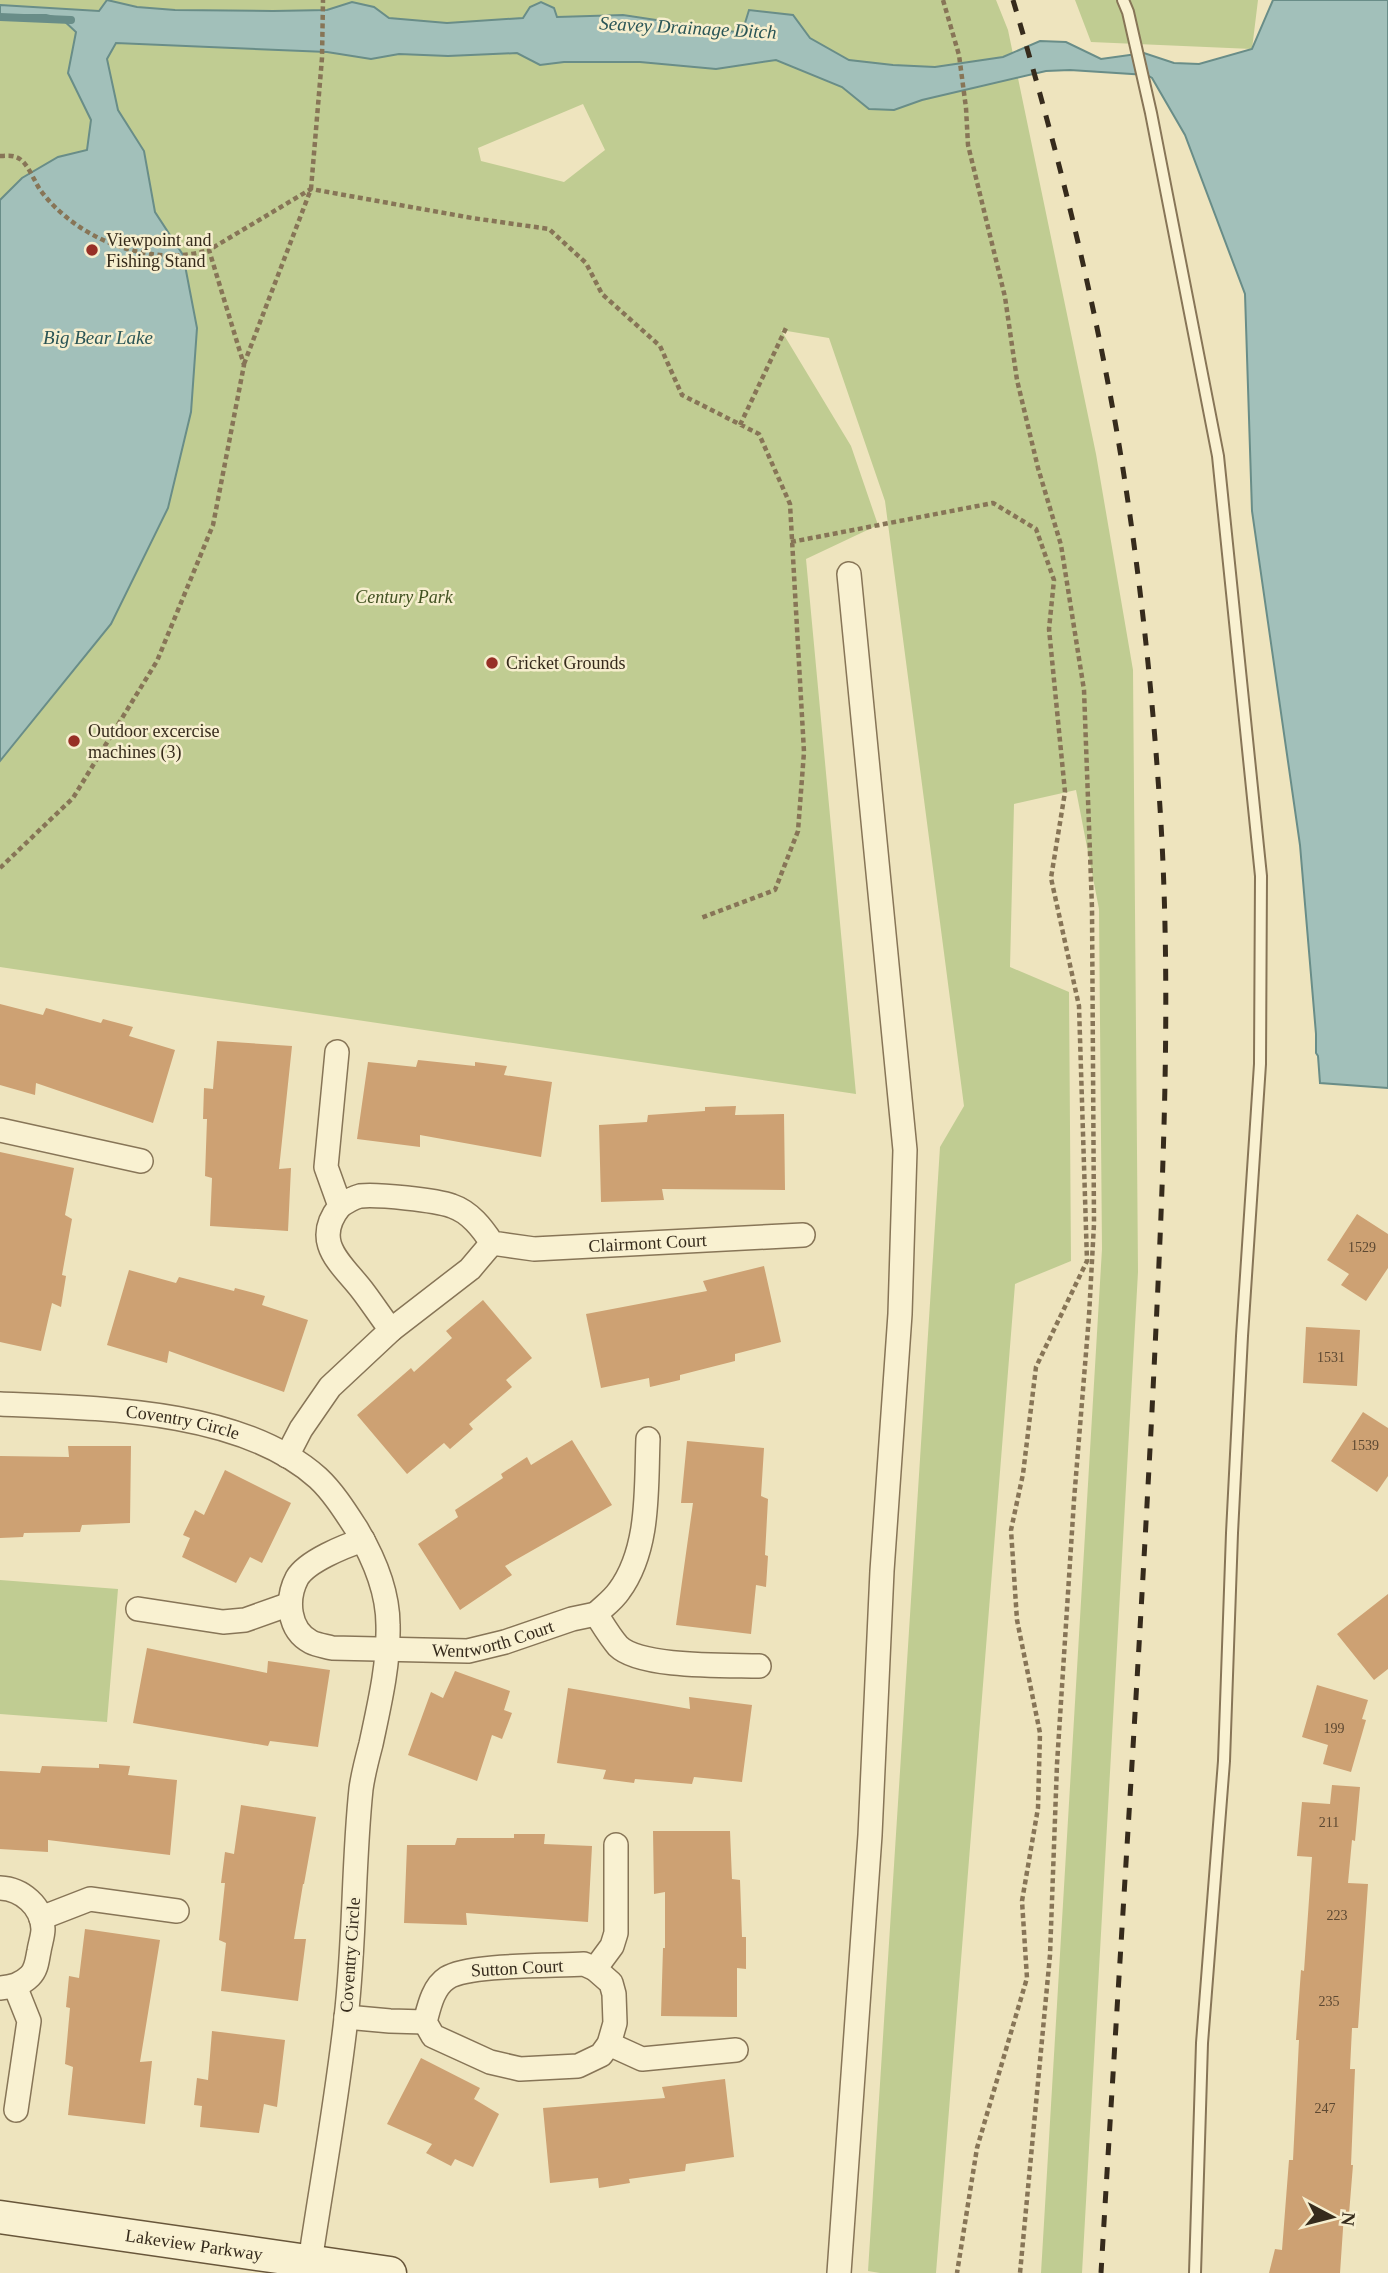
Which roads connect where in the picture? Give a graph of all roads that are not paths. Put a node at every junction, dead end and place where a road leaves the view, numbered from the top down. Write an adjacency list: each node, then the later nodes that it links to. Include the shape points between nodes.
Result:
1 (1123, 0): 34 (lane, via 1151,113 1217,456 1261,876 1260,1077 1224,1761 1202,2043)
2 (849, 574): 33 (street, via 905,1150 870,1835)
3 (337, 1052): 6 (street, via 326,1167)
4 (0, 1130): 5 (street)
5 (141, 1161)
6 (340, 1206): 8 (street, via 361,1196 454,1206 477,1222); 9 (street, via 328,1233 331,1250)
7 (803, 1235): 8 (street, Clairmont Court, via 534,1249)
8 (492, 1242): 9 (street, via 470,1269)
9 (391, 1330): 12 (street, via 330,1387)
10 (0, 1404): 12 (street, Coventry Circle, via 153,1414 217,1428 269,1445)
11 (648, 1439): 16 (street, via 639,1553 619,1591)
12 (287, 1456): 13 (street, Coventry Circle, via 318,1479)
13 (363, 1540): 14 (street, via 339,1548 297,1577); 17 (street, Coventry Circle, via 385,1594)
14 (289, 1604): 15 (street, via 245,1620 223,1622); 17 (street, via 291,1619 311,1642 332,1648)
15 (138, 1609)
16 (596, 1615): 17 (street, Wentworth Court, via 468,1651); 18 (street, via 619,1647 641,1658)
17 (387, 1649): 25 (street, Coventry Circle, via 361,1786)
18 (759, 1666)
19 (616, 1845): 23 (street, via 616,1933)
20 (0, 1888): 22 (street, via 20,1893 33,1903)
21 (177, 1912): 22 (street, via 90,1899)
22 (41, 1918): 24 (street, via 36,1967 29,1977)
23 (595, 1969): 26 (street, Sutton Court, via 584,1964 464,1970 444,1979 432,1997); 27 (street, via 611,1983 614,1994 615,2023)
24 (7, 1987): 29 (street, via 29,2021)
25 (346, 2017): 26 (street); 31 (street, Coventry Circle)
26 (425, 2022): 27 (street, via 433,2036 490,2062 520,2069 578,2066 601,2055)
27 (609, 2045): 28 (street, via 642,2059)
28 (736, 2050)
29 (16, 2110)
30 (0, 2217): 31 (street, Lakeview Parkway)
31 (310, 2262): 32 (street, Lakeview Parkway)
32 (390, 2273)
33 (839, 2273)
34 (1195, 2273)

